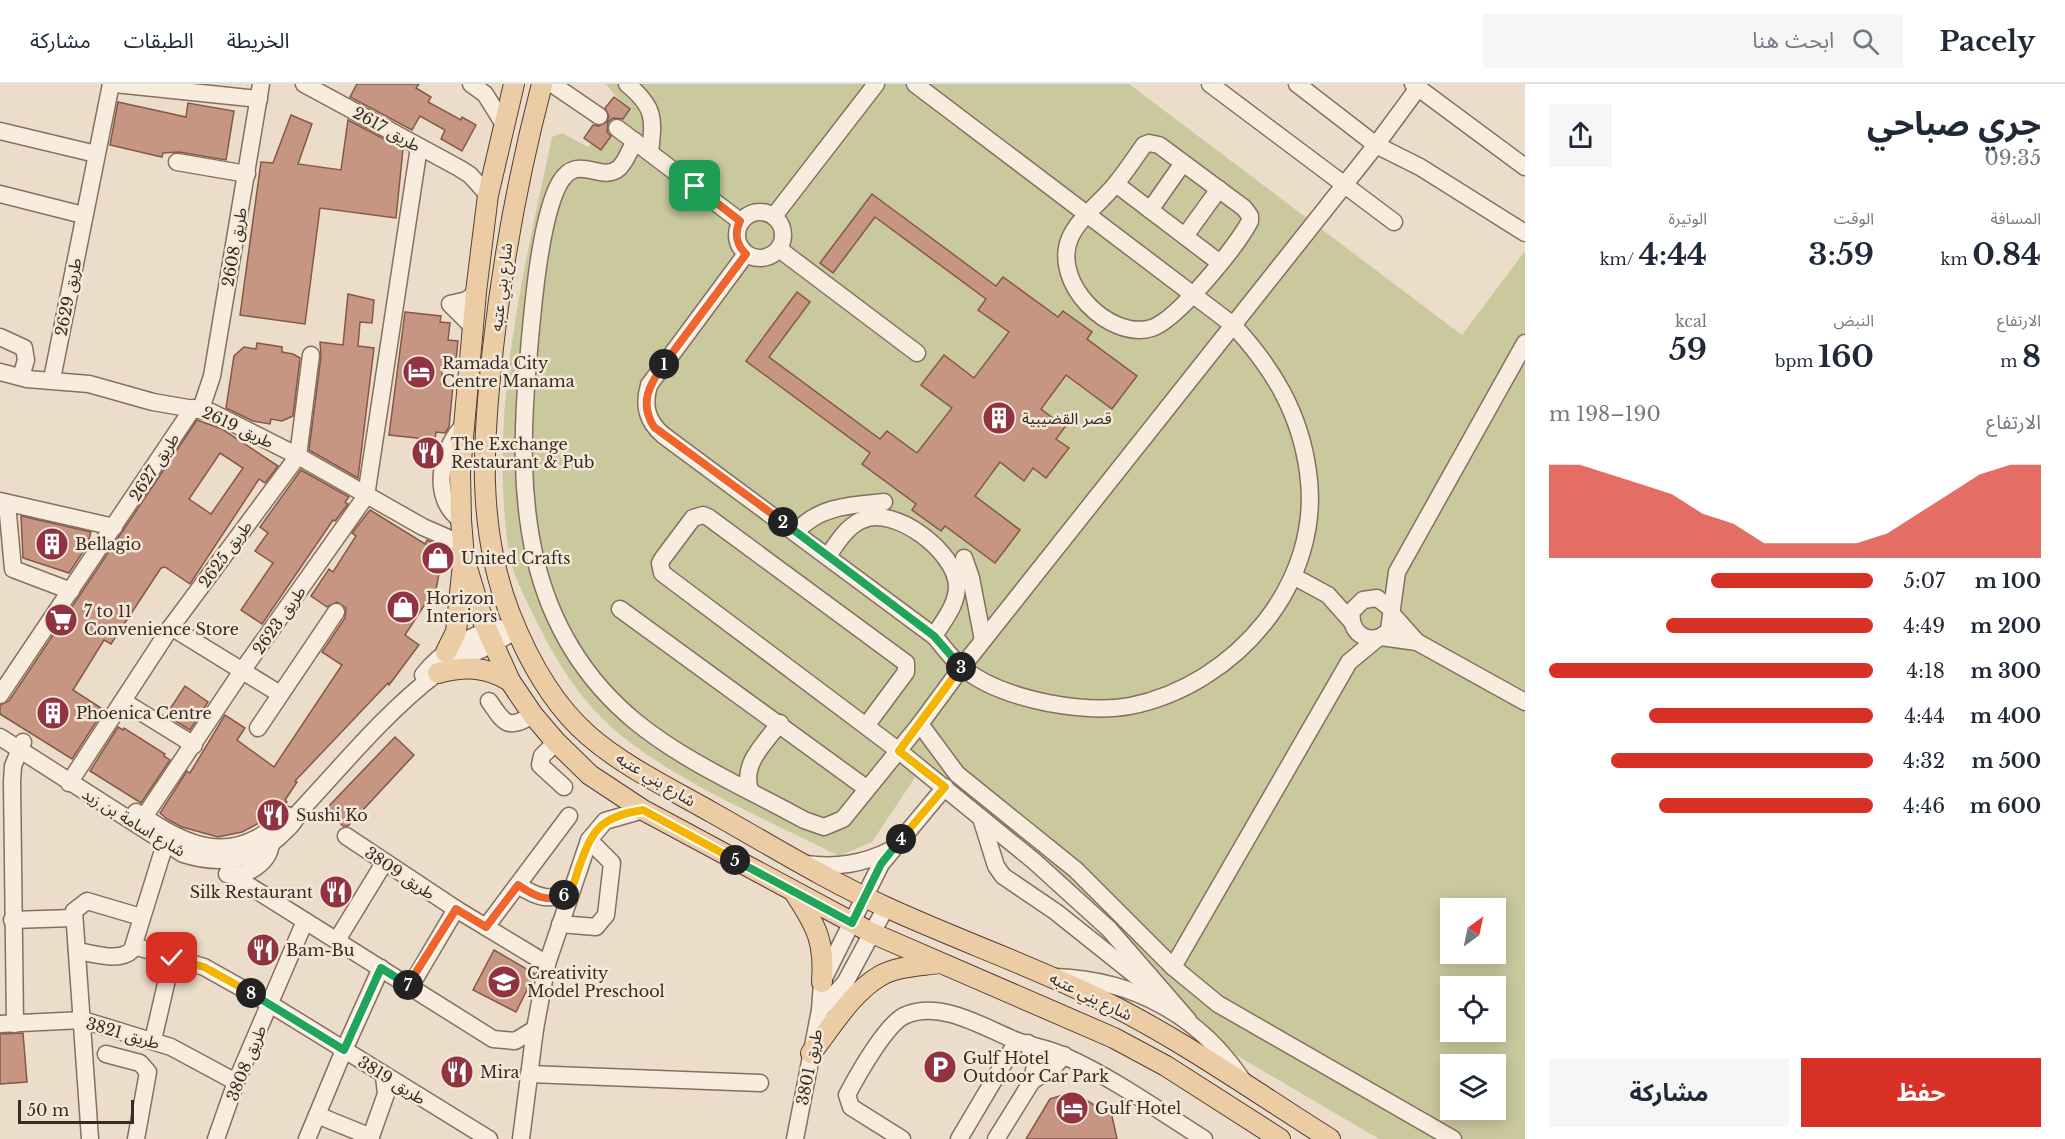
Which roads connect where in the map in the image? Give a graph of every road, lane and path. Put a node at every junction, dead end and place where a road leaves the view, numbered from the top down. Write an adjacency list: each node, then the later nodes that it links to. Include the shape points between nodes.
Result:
1 (122, 84): 13 (street, طريق 2629); 22 (street, طريق 2629)
2 (303, 84): 20 (street, طريق 2617)
3 (471, 84): 15 (street, via 485,94)
4 (514, 84): 15 (main road, شارع بني عتبه)
5 (542, 84): 76 (main road, شارع بني عتبه, via 510,219 488,393 483,479 486,520 498,574)
6 (552, 84): 14 (street)
7 (627, 84): 21 (street, via 650,109)
8 (876, 84): 37 (street)
9 (915, 84): 35 (street)
10 (1210, 84): 30 (street)
11 (1297, 84): 19 (street)
12 (1416, 86): 19 (street); 26 (street)
13 (260, 92): 28 (street, طريق 2608)
14 (599, 116)
15 (505, 126): 24 (main road, شارع بني عتبه)
16 (617, 128): 18 (street)
17 (0, 131): 22 (street)
18 (635, 141): 21 (street); 109 (street, via 619,168 608,173 576,168 567,174 555,193 532,319 523,437 525,512 550,608 587,671 637,723)
19 (1376, 145): 30 (street); 40 (street, via 1420,167)
20 (419, 147): 27 (street, طريق 2617); 56 (street)
21 (650, 152): 38 (street)
22 (96, 154): 36 (street, طريق 2629)
23 (177, 162): 28 (street)
24 (495, 162): 27 (street); 33 (main road, شارع بني عتبه)
25 (1183, 163): 29 (street, via 1159,145 1149,143); 31 (street); 34 (street)
26 (1525, 167)
27 (465, 171): 33 (street, طريق 2617)
28 (247, 174): 54 (street, طريق 2608, via 212,376)
29 (1116, 184): 34 (street); 35 (street)
30 (1345, 185): 39 (street); 46 (street)
31 (1219, 189): 41 (street); 44 (street, via 1250,216 1248,226)
32 (0, 194): 36 (street)
33 (488, 195): 59 (main road, شارع بني عتبه, via 460,472)
34 (1150, 210): 41 (street)
35 (1089, 214): 45 (street); 45 (street, via 1071,236 1066,251 1069,276 1076,293 1112,323 1136,331 1154,327)
36 (83, 215): 53 (street, طريق 2629)
37 (774, 216): 38 (street, via 752,212); 42 (street, via 782,228)
38 (740, 221): 43 (street, via 737,243)
39 (1395, 222)
40 (1525, 233)
41 (1185, 236): 44 (street)
42 (779, 249): 43 (street, via 767,258); 49 (street)
43 (746, 254): 62 (street, via 649,386 646,407 648,418 663,435)
44 (1220, 263): 45 (street)
45 (1193, 295): 46 (street)
46 (1233, 325): 67 (street, via 1277,380 1302,441 1309,508 1305,541); 80 (street)
47 (0, 338): 52 (street, via 24,348 26,360)
48 (1525, 343): 66 (street)
49 (917, 354)
50 (310, 355): 55 (street)
51 (0, 372): 52 (street, طريق 2619)
52 (21, 377): 53 (street, طريق 2619)
53 (52, 379): 54 (street, طريق 2619)
54 (197, 408): 55 (street, طريق 2619); 60 (street, طريق 2627)
55 (298, 456): 56 (street, طريق 2619); 75 (street, طريق 2625)
56 (366, 496): 61 (street, طريق 2619); 85 (street, طريق 2623)
57 (4, 502): 60 (street); 68 (street, via 13,569)
58 (884, 502): 62 (street, via 826,510)
59 (461, 520): 61 (street, via 439,528); 63 (main road, شارع بني عتبه)
60 (114, 527): 68 (street, طريق 2627)
61 (423, 527): 63 (street, طريق 2619)
62 (796, 532): 64 (street)
63 (463, 551): 78 (main road, شارع بني عتبه); 82 (main road, via 456,632)
64 (828, 556): 77 (street); 77 (street, via 854,524 864,519 886,517 906,524 944,555 956,578 954,604)
65 (964, 558): 80 (street)
66 (1398, 572): 70 (street); 72 (street)
67 (1293, 576): 69 (street); 84 (street, via 1263,627 1215,670 1188,686 1129,706 1071,707 1016,696)
68 (71, 591): 90 (street, طريق 2627)
69 (1328, 595): 70 (street); 74 (street)
70 (1364, 599): 72 (street, via 1377,598); 74 (street, via 1352,611)
71 (620, 609): 95 (street)
72 (1391, 611): 79 (street, via 1389,630); 81 (street)
73 (336, 612): 88 (street)
74 (1352, 624): 79 (street, via 1365,638); 83 (street)
75 (171, 627): 85 (street); 91 (street, طريق 2625)
76 (517, 629): 78 (street, شارع اسامة بن زيد); 122 (main road, شارع بني عتبه, via 532,662 556,698 589,736 632,767)
77 (934, 636): 84 (street)
78 (489, 637): 82 (street, شارع اسامة بن زيد); 86 (street, شارع اسامة بن زيد); 87 (main road, شارع بني عتبه)
79 (1380, 637): 81 (street); 83 (street)
80 (983, 640): 84 (street)
81 (1417, 642): 93 (street)
82 (446, 652): 89 (street, شارع اسامة بن زيد, via 431,665)
83 (1349, 662): 144 (street)
84 (962, 667): 96 (street)
85 (242, 670): 88 (street); 103 (street, طريق 2623)
86 (438, 673): 87 (main road, via 477,668); 89 (street, شارع اسامة بن زيد)
87 (510, 681): 94 (main road, شارع بني عتبه)
88 (280, 694): 99 (street)
89 (411, 694): 117 (street, شارع اسامة بن زيد, via 299,812 289,814)
90 (0, 695)
91 (123, 700): 103 (street); 105 (street, طريق 2625)
92 (489, 701): 94 (street, via 510,724)
93 (1525, 702)
94 (533, 715): 101 (main road, شارع بني عتبه)
95 (780, 723): 108 (street); 109 (street, via 751,763 747,781)
96 (920, 724): 104 (street); 144 (street, via 957,774 1076,870)
97 (0, 725): 102 (street, شارع اسامة بن زيد)
98 (866, 726): 98 (street, via 906,672 906,663 708,517 693,518 660,563 662,573); 104 (street)
99 (258, 729)
100 (0, 737): 102 (street, شارع اسامة بن زيد)
101 (556, 742): 106 (street, via 542,756 540,765); 110 (main road, شارع بني عتبه, via 591,775)
102 (21, 745): 105 (street, شارع اسامة بن زيد); 114 (street, via 13,766)
103 (194, 745): 113 (street, طريق 2623)
104 (899, 751): 107 (street); 108 (street)
105 (71, 778): 113 (street, شارع اسامة بن زيد); 115 (street, شارع اسامة بن زيد)
106 (564, 787)
107 (945, 787): 111 (street); 119 (street)
108 (866, 788): 109 (street, via 843,819 824,827)
109 (750, 790)
110 (643, 810): 118 (street, via 605,821); 126 (main road, شارع بني عتبه)
111 (980, 815): 150 (street, via 996,866 1003,876 1102,947); 153 (street, via 1086,906 1135,956)
112 (569, 816): 124 (street)
113 (144, 817): 115 (street, شارع اسامة بن زيد)
114 (6, 830): 132 (street)
115 (164, 836): 117 (street, شارع اسامة بن زيد, via 215,849); 120 (street, شارع اسامة بن زيد, via 183,854); 130 (street)
116 (346, 836): 121 (street, طريق 3809)
117 (270, 837): 120 (street, شارع اسامة بن زيد, via 235,860); 123 (street, via 265,860)
118 (589, 840): 125 (street); 135 (street, via 612,863 606,915 596,927)
119 (891, 849): 122 (street, via 839,866); 127 (street)
120 (211, 861): 123 (street, via 217,869)
121 (384, 863): 129 (street, طريق 3809); 138 (street)
122 (803, 863): 127 (main road, شارع بني عتبه)
123 (232, 875): 133 (street)
124 (518, 885): 125 (street, via 532,895 549,899); 136 (street)
125 (572, 888): 135 (street)
126 (794, 893): 134 (main road, شارع بني عتبه); 147 (main road, via 819,933 824,960)
127 (866, 897): 128 (main road, شارع بني عتبه); 134 (street)
128 (886, 908): 137 (street, طريق 3801); 146 (main road, شارع بني عتبه)
129 (456, 909): 136 (street, طريق 3809); 148 (street)
130 (141, 917): 131 (street, via 87,901 77,907); 139 (street)
131 (73, 918): 132 (street); 140 (street)
132 (12, 920): 154 (street)
133 (305, 921): 138 (street); 149 (street, طريق 3808)
134 (852, 923): 137 (main road, شارع بني عتبه); 147 (street)
135 (560, 924): 143 (street)
136 (486, 927): 143 (street, طريق 3809)
137 (872, 933): 142 (main road, شارع بني عتبه); 151 (street, طريق 3801, via 845,983)
138 (337, 940): 145 (street)
139 (134, 946): 140 (street, via 122,957); 141 (street, طريق 3819)
140 (77, 951): 152 (street)
141 (172, 958): 149 (street, طريق 3819, via 204,967); 156 (street)
142 (940, 962): 160 (main road, via 880,976 863,989); 181 (main road, شارع بني عتبه, via 1123,1042)
143 (547, 964): 155 (street)
144 (1173, 967): 183 (street, via 1218,1004)
145 (381, 968): 148 (street); 158 (street)
146 (1052, 977): 150 (street, via 1121,987); 167 (main road, شارع بني عتبه, via 1170,1036)
147 (822, 982): 151 (street)
148 (410, 987): 155 (street, via 493,1039 515,1041)
149 (270, 1004): 158 (street, طريق 3819); 165 (street, طريق 3808)
150 (1169, 1007): 153 (street)
151 (820, 1010): 160 (street, طريق 3801)
152 (83, 1020): 154 (street, طريق 3821); 156 (street, طريق 3821); 170 (street)
153 (1188, 1020): 167 (street, via 1228,1059)
154 (7, 1024)
155 (535, 1029): 162 (street)
156 (153, 1040): 165 (street, طريق 3821)
157 (1023, 1042): 161 (street); 164 (street, via 1035,1065); 177 (street, via 956,1015 919,1012 898,1018 847,1100 851,1107); 178 (street)
158 (344, 1050): 163 (street, طريق 3819); 168 (street)
159 (106, 1053): 171 (street, via 140,1063 148,1072)
160 (811, 1053): 176 (street, طريق 3801)
161 (1064, 1055): 164 (street, via 1053,1068); 180 (street)
162 (529, 1074): 166 (street); 175 (street)
163 (384, 1076): 169 (street, via 386,1094); 174 (street, طريق 3819)
164 (1032, 1081): 179 (street)
165 (236, 1082): 172 (street, طريق 3808)
166 (760, 1083)
167 (1246, 1087): 182 (main road, شارع بني عتبه)
168 (317, 1115): 169 (street); 173 (street)
169 (371, 1138)
170 (90, 1139)
171 (136, 1139)
172 (216, 1139)
173 (307, 1139)
174 (489, 1139)
175 (521, 1139)
176 (795, 1139)
177 (902, 1139)
178 (959, 1139)
179 (996, 1139)
180 (1204, 1139)
181 (1280, 1139)
182 (1330, 1139)
183 (1453, 1139)

